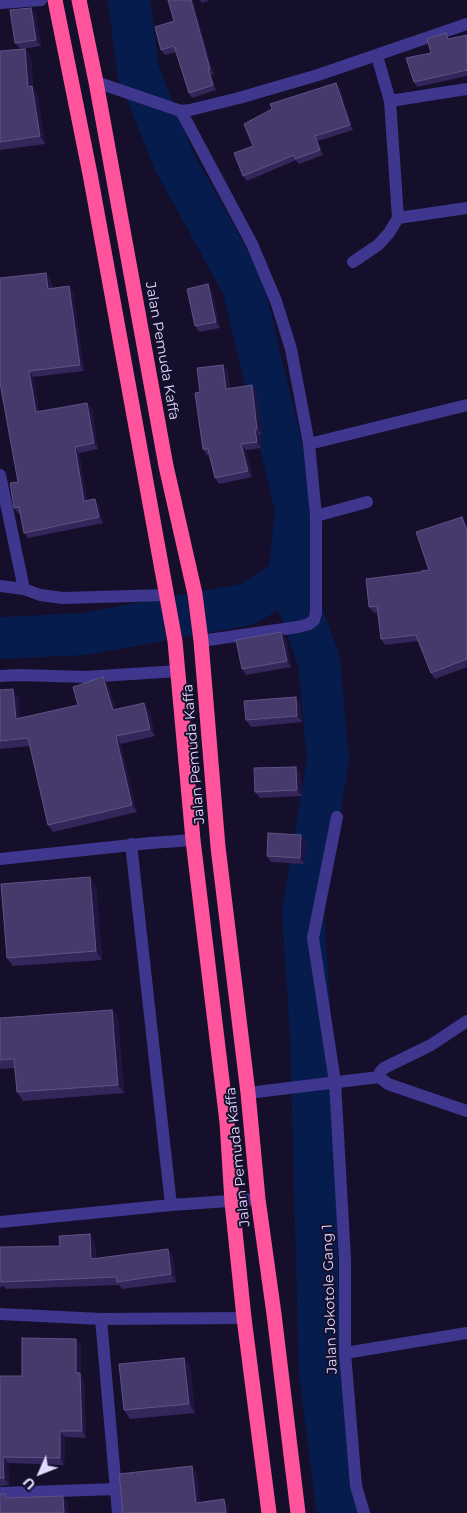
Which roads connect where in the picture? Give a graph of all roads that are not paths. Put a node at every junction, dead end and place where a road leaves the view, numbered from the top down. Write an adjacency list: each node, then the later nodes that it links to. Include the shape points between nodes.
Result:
1 (41, 0): 4 (street)
2 (55, 0): 17 (highway, Jalan Pemuda Kaffa)
3 (79, 0): 7 (highway, Jalan Pemuda Kaffa)
4 (0, 3)
5 (467, 24): 6 (street)
6 (377, 56): 9 (street); 10 (street, via 239,98 190,110)
7 (96, 82): 10 (street); 16 (highway, Jalan Pemuda Kaffa)
8 (467, 89): 9 (street)
9 (390, 101): 12 (street)
10 (176, 109): 15 (street, via 252,244 276,301 291,349)
11 (467, 208): 12 (street)
12 (398, 218): 13 (street, via 378,245)
13 (353, 262)
14 (467, 405): 15 (street)
15 (308, 444): 20 (street)
16 (166, 466): 17 (highway); 24 (highway, Jalan Pemuda Kaffa, via 195,594)
17 (143, 469): 23 (highway, Jalan Pemuda Kaffa)
18 (0, 474): 22 (street)
19 (367, 502): 20 (street)
20 (316, 516): 24 (street, via 314,620 304,626)
21 (0, 586): 22 (street)
22 (24, 589): 23 (street, via 63,598)
23 (169, 600): 25 (highway, Jalan Pemuda Kaffa)
24 (201, 637): 34 (highway, Jalan Pemuda Kaffa, via 218,847)
25 (178, 671): 26 (street, via 85,677); 28 (highway, Jalan Pemuda Kaffa)
26 (0, 676)
27 (337, 817): 33 (street, Jalan Jokotole Gang 1, via 313,938)
28 (193, 840): 29 (street); 37 (highway, Jalan Pemuda Kaffa, via 226,1122)
29 (131, 844): 30 (street); 38 (street)
30 (0, 859)
31 (467, 1021): 32 (street, via 431,1045 384,1068)
32 (379, 1077): 33 (street); 35 (street, via 388,1084)
33 (330, 1083): 34 (street); 44 (street, Jalan Jokotole Gang 1, via 345,1259)
34 (248, 1093): 36 (highway, Jalan Pemuda Kaffa)
35 (467, 1111)
36 (258, 1199): 37 (street); 49 (highway, Jalan Pemuda Kaffa)
37 (232, 1202): 38 (street); 41 (highway, Jalan Pemuda Kaffa)
38 (171, 1205): 39 (street)
39 (0, 1222)
40 (0, 1314): 42 (street)
41 (244, 1318): 42 (street); 48 (highway, Jalan Pemuda Kaffa)
42 (101, 1319): 45 (street)
43 (467, 1333): 44 (street)
44 (345, 1353): 50 (street, Jalan Jokotole Gang 1, via 356,1486)
45 (116, 1490): 46 (street); 47 (street)
46 (0, 1494)
47 (118, 1513)
48 (269, 1513)
49 (298, 1513)
50 (364, 1513)

